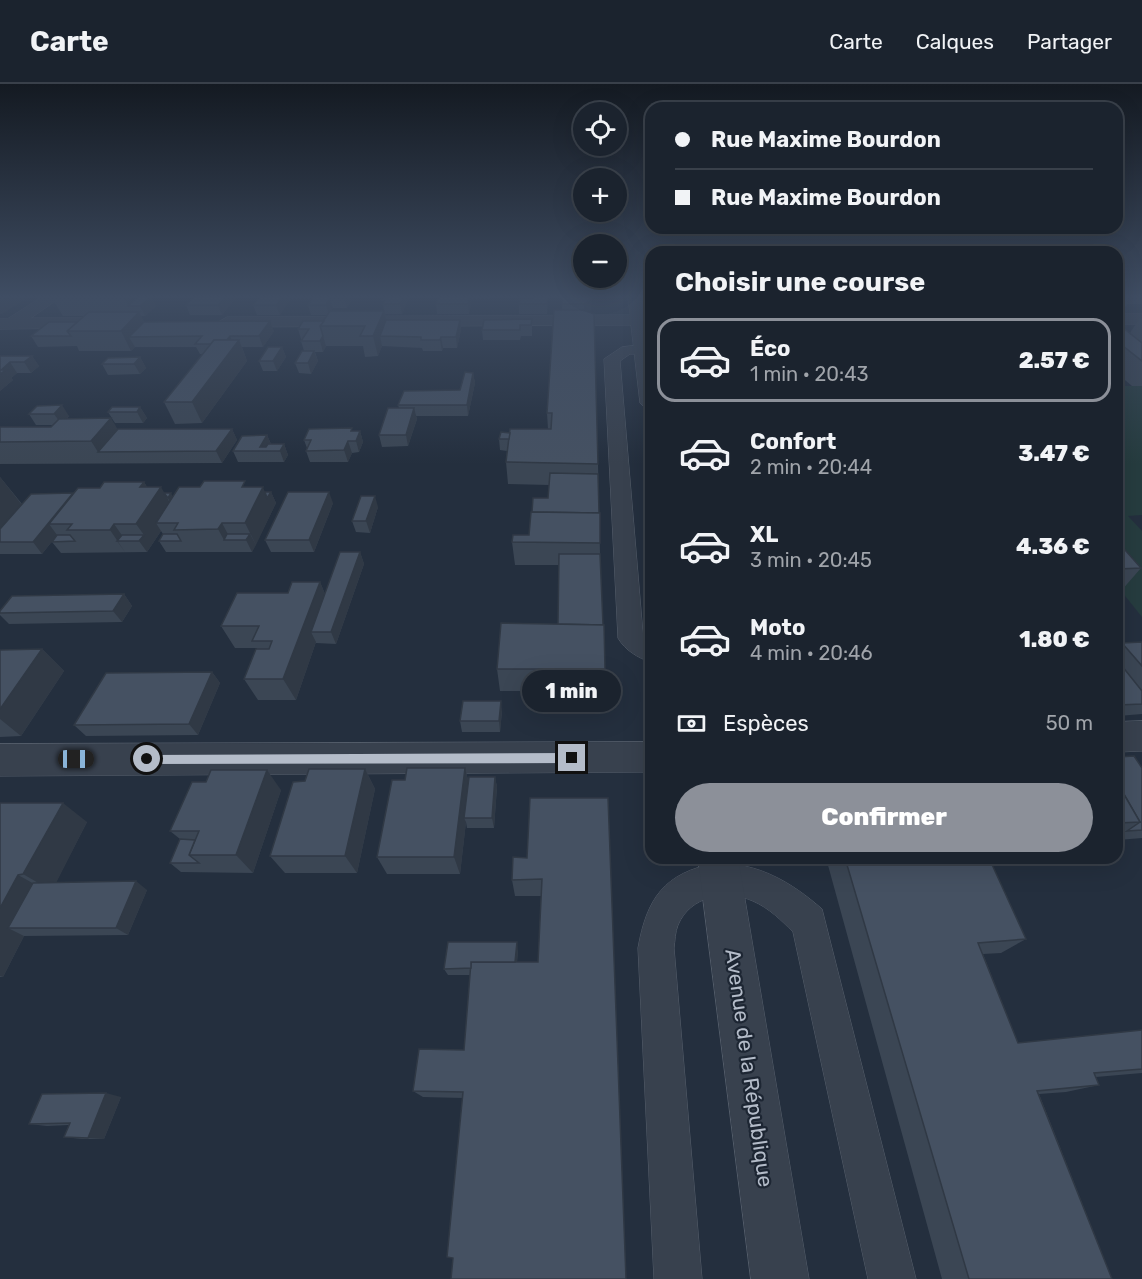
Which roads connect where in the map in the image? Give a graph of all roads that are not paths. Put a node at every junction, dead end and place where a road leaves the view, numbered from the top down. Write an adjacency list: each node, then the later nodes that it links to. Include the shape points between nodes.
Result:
1 (622, 353): 2 (lane, via 612,359 631,639)
2 (645, 648)
3 (1142, 736): 4 (street)
4 (1123, 737)
5 (645, 757): 6 (street)
6 (2, 762)
7 (720, 867): 8 (lane, via 674,899 662,917 656,948); 9 (street, Avenue de la République); 10 (lane, via 781,898 809,922)
8 (678, 1279)
9 (780, 1279)
10 (892, 1279)

